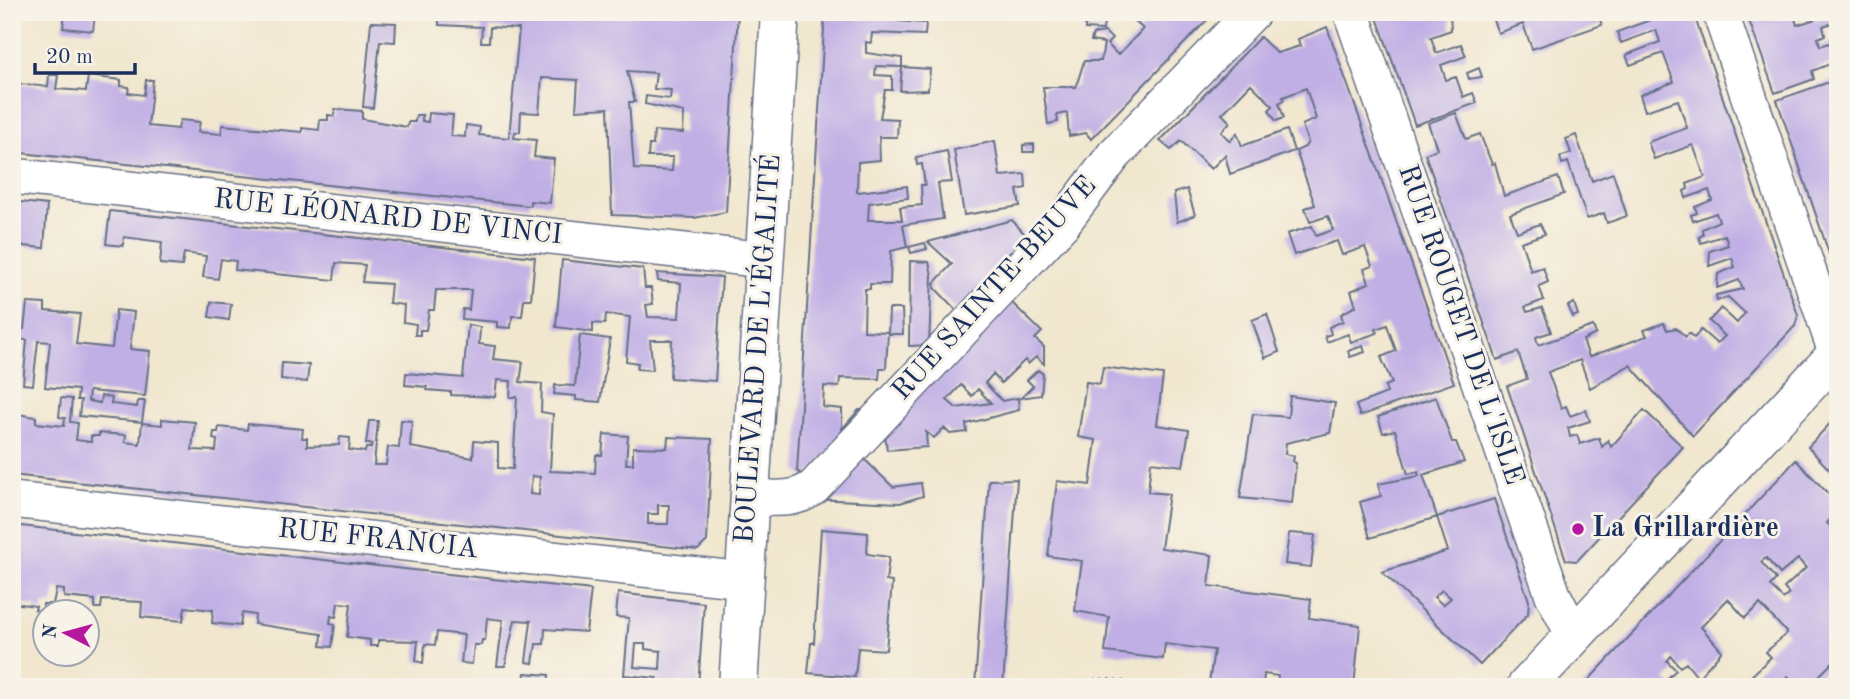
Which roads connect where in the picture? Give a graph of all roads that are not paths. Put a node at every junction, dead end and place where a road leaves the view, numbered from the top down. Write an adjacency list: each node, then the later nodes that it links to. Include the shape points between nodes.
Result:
1 (780, 12): 6 (main road, BOULEVARD DE L'ÉGALITÉ)
2 (1253, 12): 8 (street, RUE SAINTE-BEUVE, via 1103,169 1062,224 814,487 803,496)
3 (1351, 12): 11 (street, RUE ROUGET DE L'ISLE, via 1553,595)
4 (1720, 12): 7 (street)
5 (12, 176): 6 (street, RUE LÉONARD DE VINCI)
6 (765, 260): 8 (main road, BOULEVARD DE L'ÉGALITÉ)
7 (1837, 354): 11 (main road)
8 (749, 497): 10 (main road, BOULEVARD DE L'ÉGALITÉ)
9 (12, 500): 10 (street, RUE FRANCIA)
10 (744, 580): 12 (main road, BOULEVARD DE L'ÉGALITÉ)
11 (1574, 636): 13 (main road)
12 (738, 687)
13 (1526, 687)

